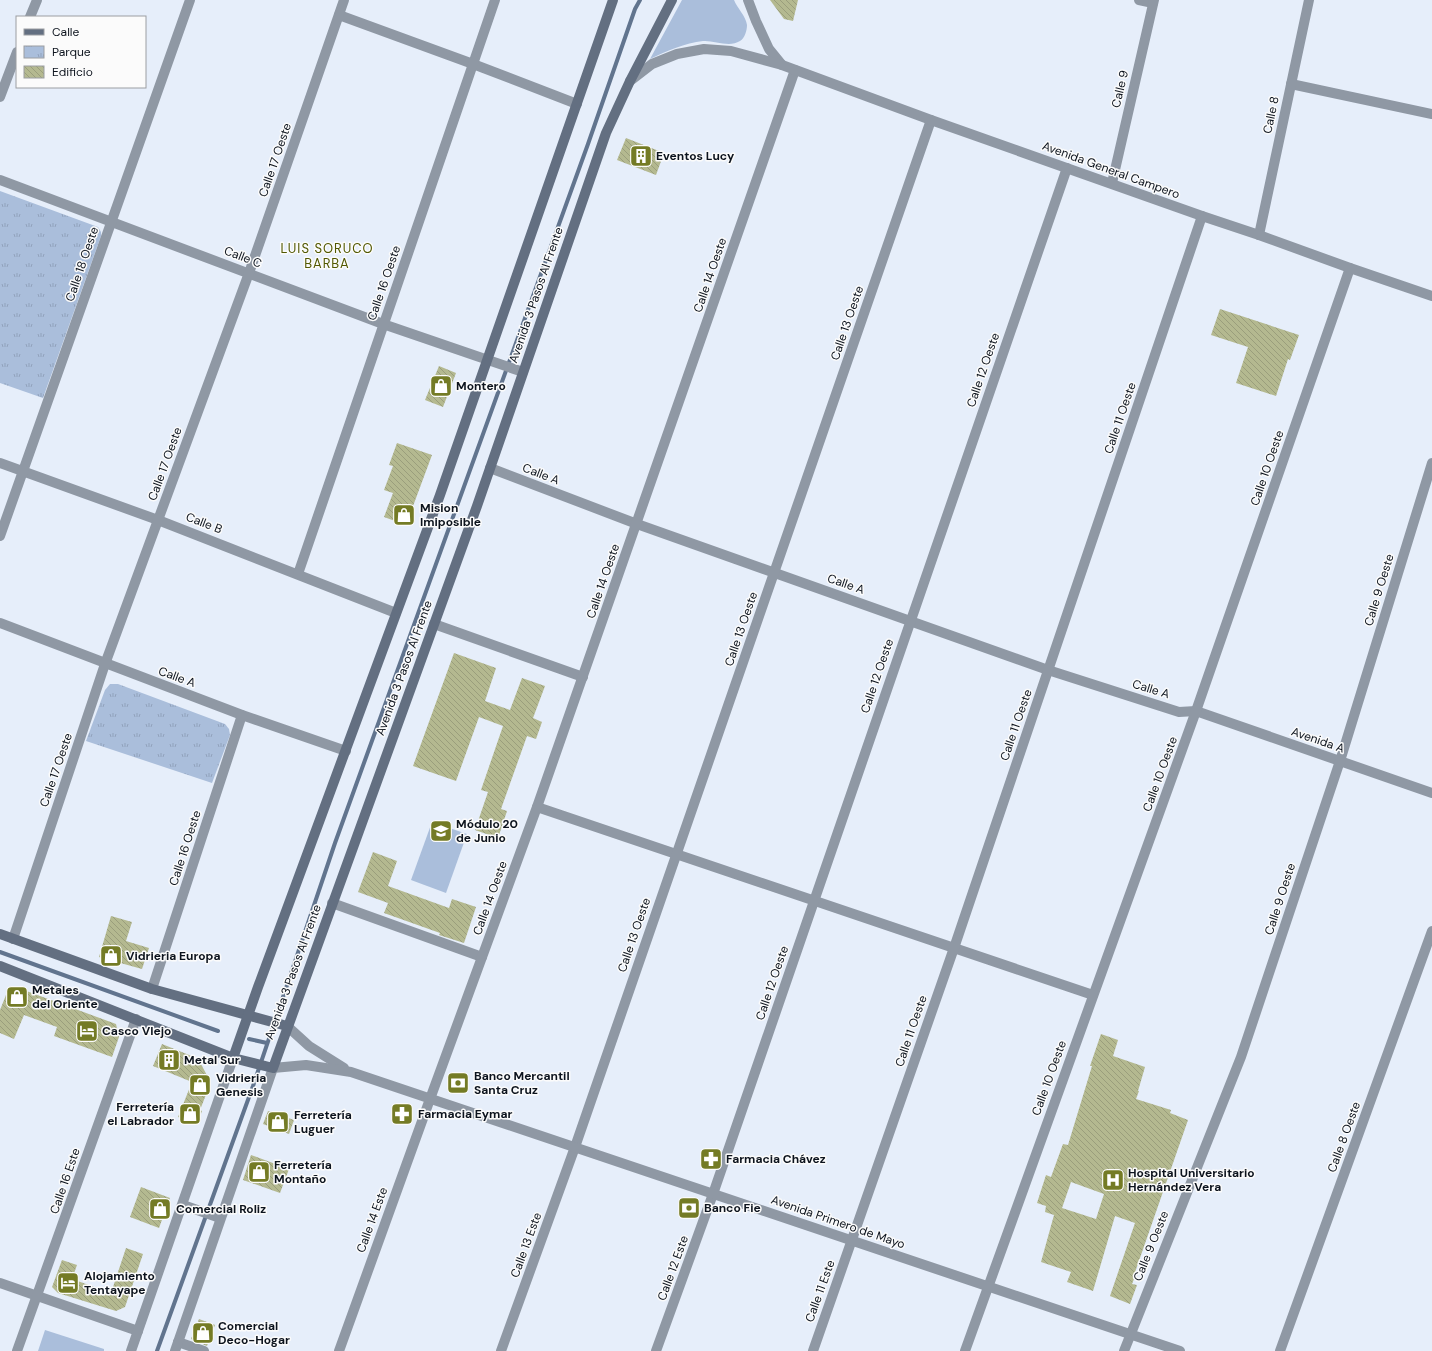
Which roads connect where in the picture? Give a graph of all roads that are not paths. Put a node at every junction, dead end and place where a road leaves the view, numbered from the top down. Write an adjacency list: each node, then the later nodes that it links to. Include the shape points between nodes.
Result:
1 (37, 0): 12 (street)
2 (190, 0): 27 (street, Calle 18 Oeste)
3 (344, 0): 11 (street, Calle 17 Oeste)
4 (495, 0): 14 (street, Calle 16 Oeste)
5 (614, 0): 20 (main road, Avenida 3 Pasos Al Frente)
6 (672, 0): 17 (main road, Avenida 3 Pasos Al Frente)
7 (748, 0): 15 (street, Avenida General Campero, via 769,49)
8 (1139, 0): 10 (street)
9 (1309, 0): 18 (street, Calle 8)
10 (1153, 2): 25 (street, Calle 9)
11 (339, 15): 14 (street); 30 (street, Calle 17 Oeste)
12 (30, 16)
13 (16, 55): 19 (street)
14 (473, 64): 20 (street); 32 (street, Calle 16 Oeste)
15 (782, 65): 16 (street, Avenida General Campero); 17 (street, Avenida General Campero, via 731,51 704,49 677,54 652,64)
16 (795, 70): 22 (street, Avenida General Campero); 40 (street, Calle 14 Oeste)
17 (630, 81): 34 (main road, Avenida 3 Pasos Al Frente, via 606,133)
18 (1291, 84): 21 (street); 28 (street, Calle 8)
19 (0, 97)
20 (577, 104): 33 (main road, Avenida 3 Pasos Al Frente)
21 (1432, 114)
22 (931, 120): 23 (street, Avenida General Campero); 42 (street, Calle 13 Oeste)
23 (1067, 168): 25 (street, Avenida General Campero); 45 (street, Calle 12 Oeste)
24 (0, 180): 27 (street, Calle C)
25 (1112, 183): 26 (street, Avenida General Campero)
26 (1202, 216): 28 (street, Avenida General Campero); 49 (street, Calle 11 Oeste)
27 (111, 221): 30 (street, Calle C); 38 (street, Calle 18 Oeste)
28 (1259, 234): 29 (street, Avenida General Campero)
29 (1350, 268): 31 (street, Avenida General Campero); 51 (street, Calle 10 Oeste)
30 (249, 273): 32 (street, Calle C); 39 (street, Calle 17 Oeste)
31 (1432, 296)
32 (383, 324): 33 (street, Calle C); 43 (street, Calle 16 Oeste)
33 (487, 361): 34 (street, Calle C); 44 (main road, Avenida 3 Pasos Al Frente)
34 (523, 372): 37 (main road, Avenida 3 Pasos Al Frente)
35 (0, 463): 38 (street, Calle B)
36 (1432, 463): 54 (street, Calle 9 Oeste)
37 (490, 468): 40 (street, Calle A); 47 (main road, Avenida 3 Pasos Al Frente)
38 (23, 472): 39 (street, Calle B); 41 (street, Calle 18 Oeste)
39 (158, 520): 43 (street, Calle B); 48 (street, Calle 17 Oeste)
40 (637, 524): 42 (street, Calle A); 50 (street, Calle 14 Oeste)
41 (0, 536)
42 (774, 573): 45 (street, Calle A); 57 (street, Calle 13 Oeste)
43 (298, 574): 44 (street, Calle B)
44 (396, 613): 53 (main road, Avenida 3 Pasos Al Frente)
45 (910, 621): 49 (street, Calle A); 58 (street, Calle 12 Oeste)
46 (0, 623): 48 (street, Calle A)
47 (434, 624): 50 (street); 59 (main road, Avenida 3 Pasos Al Frente)
48 (105, 664): 52 (street, Calle A); 62 (street, Calle 17 Oeste)
49 (1048, 670): 51 (street, Calle A, via 1179,712); 63 (street, Calle 11 Oeste)
50 (583, 676): 56 (street, Calle 14 Oeste)
51 (1196, 711): 54 (street, Avenida A); 67 (street, Calle 10 Oeste)
52 (242, 715): 53 (street, Calle A); 66 (street, Calle 16 Oeste)
53 (346, 750): 68 (main road, Avenida 3 Pasos Al Frente)
54 (1340, 761): 55 (street, Avenida A); 84 (street, Calle 9 Oeste, via 1241,1057)
55 (1432, 793)
56 (537, 807): 57 (street); 64 (street, Calle 14 Oeste)
57 (676, 854): 58 (street); 75 (street, Calle 13 Oeste)
58 (814, 901): 63 (street); 76 (street, Calle 12 Oeste)
59 (332, 903): 64 (street); 70 (main road, Avenida 3 Pasos Al Frente)
60 (1432, 931): 96 (street, Calle 8 Oeste)
61 (0, 934): 62 (main road)
62 (13, 939): 66 (main road)
63 (954, 948): 67 (street); 79 (street, Calle 11 Oeste)
64 (482, 957): 74 (street, Calle 14 Oeste)
65 (0, 966): 69 (main road)
66 (152, 989): 68 (main road)
67 (1092, 995): 81 (street, Calle 10 Oeste)
68 (248, 1016): 70 (main road); 71 (main road, Avenida 3 Pasos Al Frente)
69 (136, 1019): 71 (main road); 82 (street, Calle 16 Este)
70 (285, 1026): 72 (main road, Avenida 3 Pasos Al Frente); 73 (street, Avenida Primero de Mayo, via 309,1046)
71 (233, 1058): 72 (main road); 77 (street, Avenida 3 Pasos Al Frente)
72 (271, 1067): 73 (street, Avenida Primero de Mayo, via 306,1065); 78 (street, Avenida 3 Pasos Al Frente)
73 (351, 1072): 74 (street, Avenida Primero de Mayo)
74 (430, 1099): 75 (street, Avenida Primero de Mayo); 89 (street, Calle 14 Este)
75 (575, 1147): 76 (street, Avenida Primero de Mayo); 90 (street, Calle 13 Este)
76 (713, 1194): 79 (street, Avenida Primero de Mayo); 91 (street, Calle 12 Este)
77 (183, 1205): 78 (street); 83 (street, Avenida 3 Pasos Al Frente)
78 (217, 1217): 85 (street, Avenida 3 Pasos Al Frente)
79 (852, 1241): 81 (street, Avenida Primero de Mayo); 92 (street, Calle 11 Este)
80 (0, 1283): 82 (street)
81 (987, 1286): 84 (street, Avenida Primero de Mayo); 93 (street, Calle 10 Oeste)
82 (38, 1296): 83 (street); 86 (street, Calle 16 Este)
83 (138, 1331): 87 (street, Avenida 3 Pasos Al Frente)
84 (1130, 1334): 94 (street, Calle 9 Oeste); 95 (street, Avenida Primero de Mayo)
85 (176, 1347): 88 (street)
86 (17, 1351)
87 (131, 1351)
88 (204, 1351)
89 (339, 1351)
90 (501, 1351)
91 (656, 1351)
92 (813, 1351)
93 (964, 1351)
94 (1124, 1351)
95 (1180, 1351)
96 (1280, 1351)

